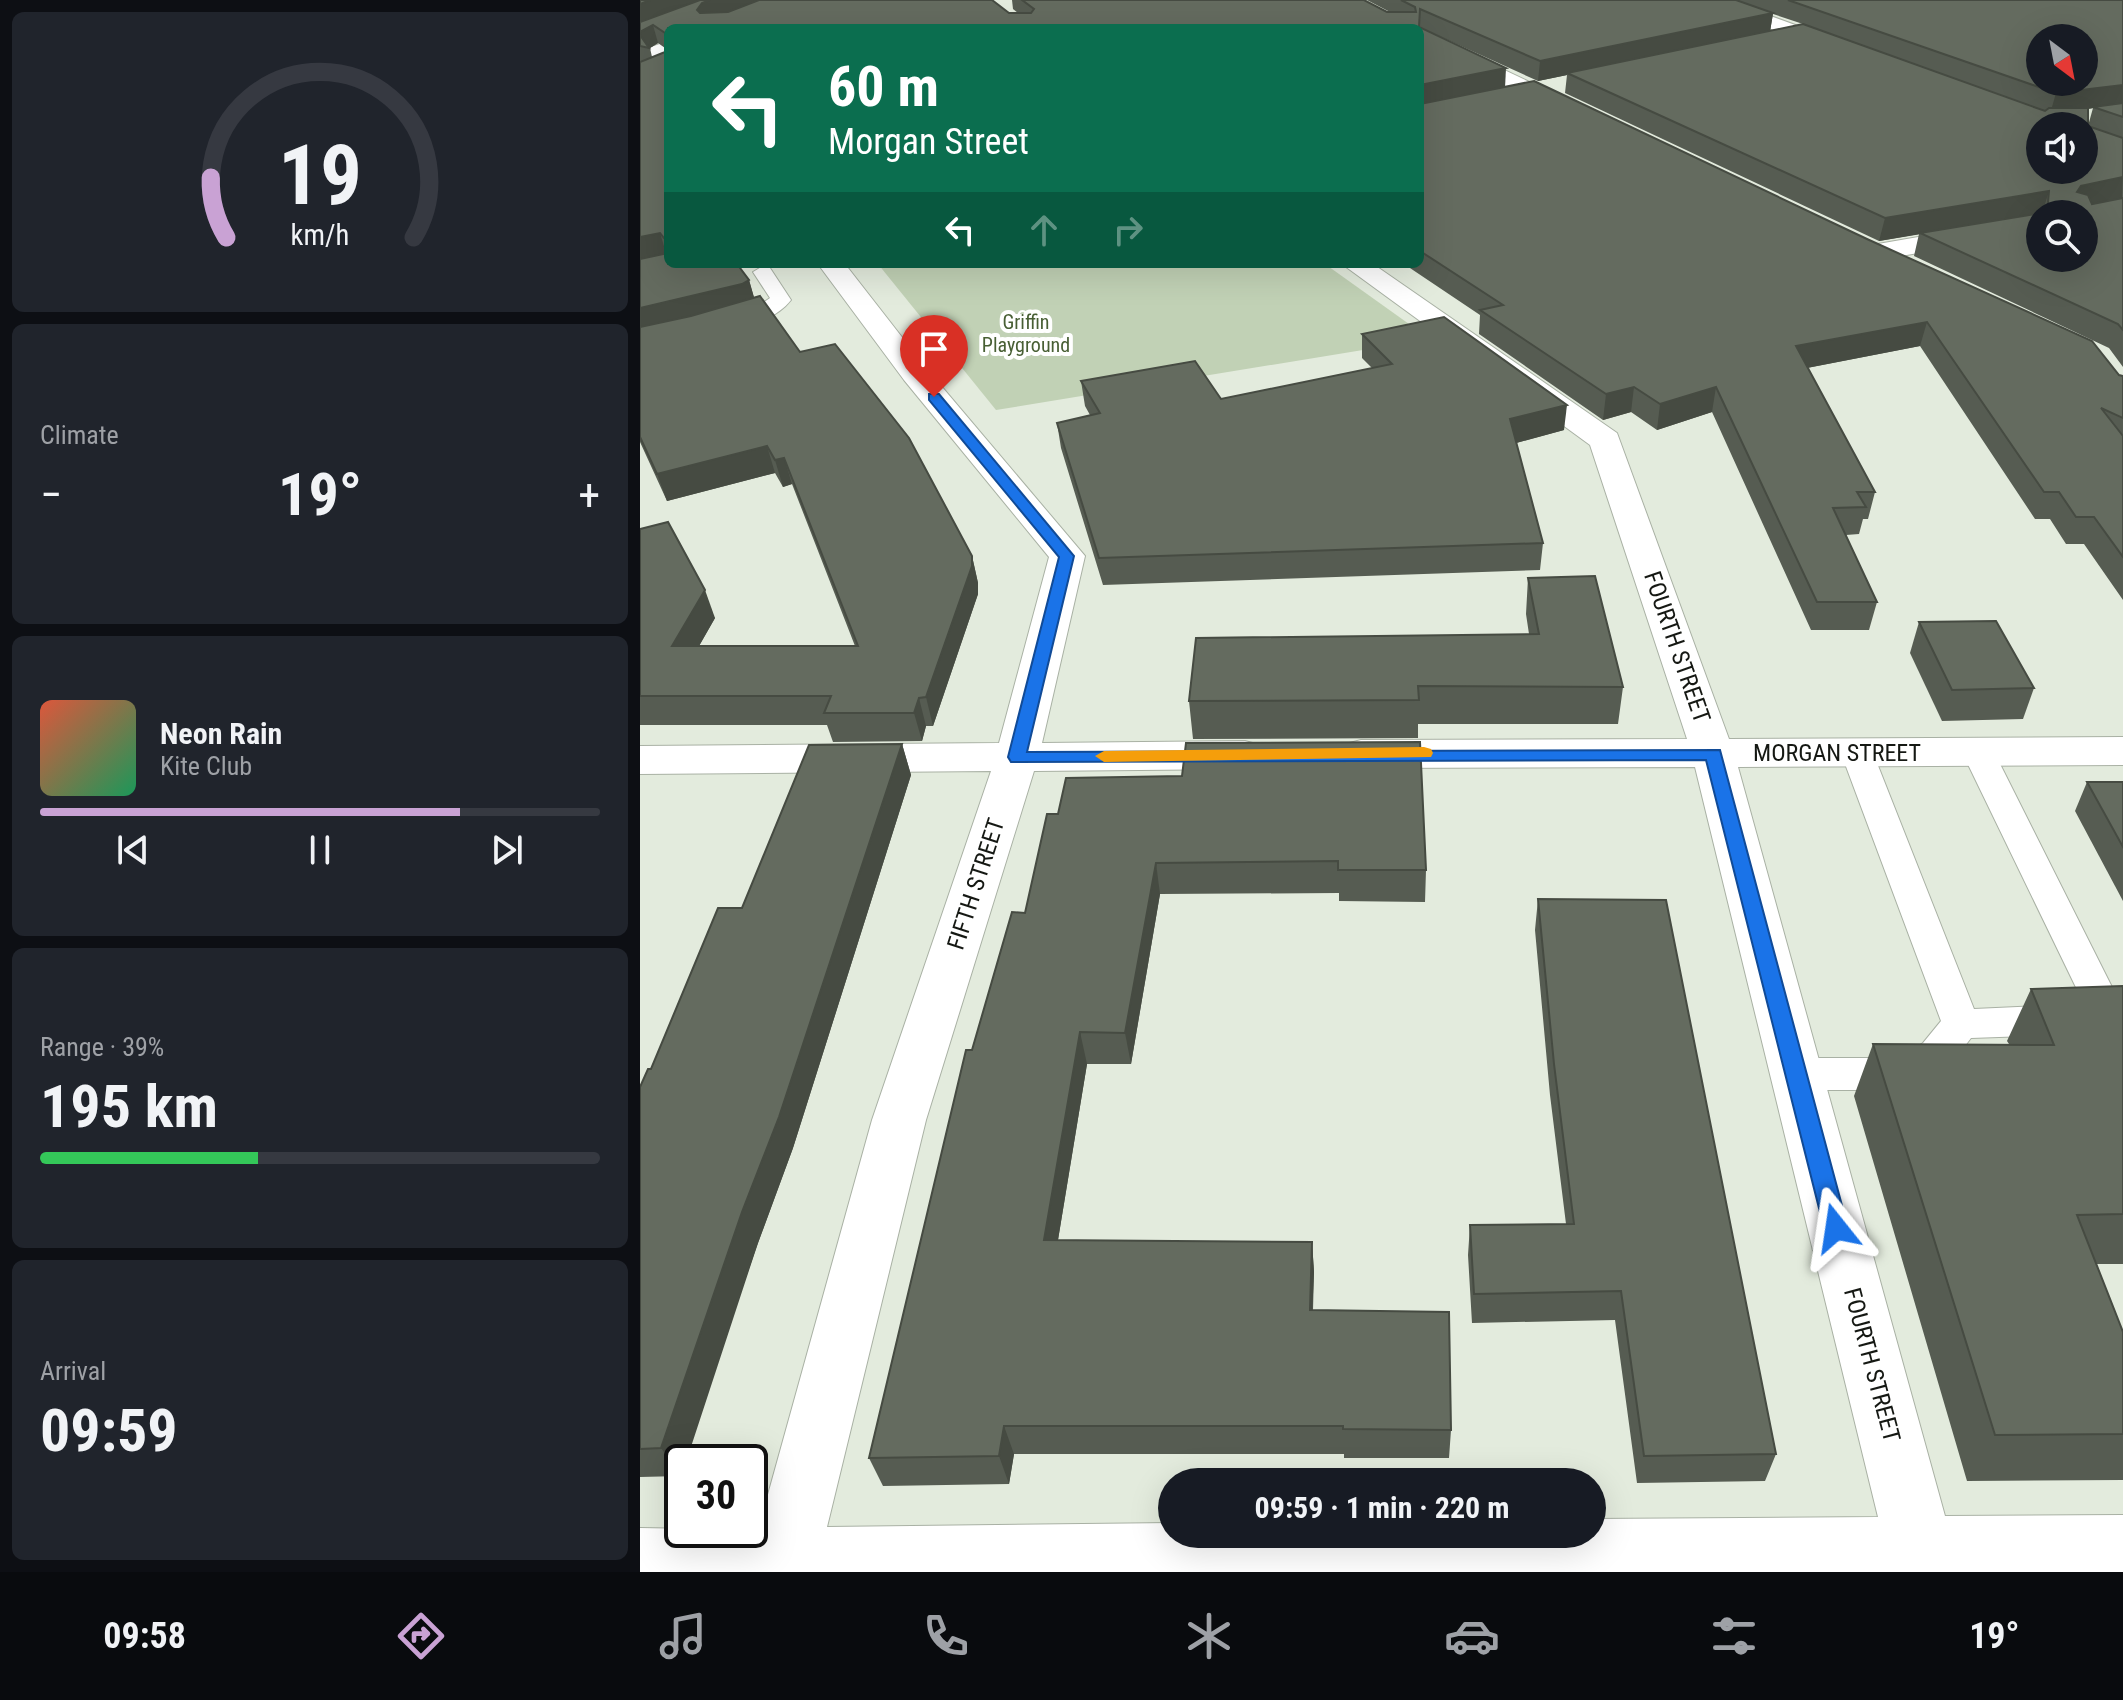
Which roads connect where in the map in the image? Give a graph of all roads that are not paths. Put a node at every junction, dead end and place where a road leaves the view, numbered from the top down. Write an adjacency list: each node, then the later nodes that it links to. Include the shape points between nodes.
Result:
1 (1710, 0): 2 (street)
2 (1802, 34): 4 (street); 5 (street)
3 (1424, 38): 7 (street)
4 (1757, 44)
5 (1860, 55)
6 (1561, 85): 7 (street)
7 (1531, 91): 8 (street); 9 (street)
8 (1504, 97)
9 (1588, 118)
10 (2026, 226): 12 (street)
11 (1844, 240): 12 (street)
12 (1872, 253): 16 (street)
13 (834, 268): 22 (street, FIFTH STREET, via 1067,556)
14 (1361, 268): 21 (street, FOURTH STREET, via 1605,440)
15 (763, 272): 17 (lane, via 781,300 757,316)
16 (1914, 273)
17 (713, 326)
18 (2123, 751): 19 (street, MORGAN STREET)
19 (1978, 752): 20 (street, MORGAN STREET); 24 (lane, via 2109,1018)
20 (1857, 753): 21 (street, MORGAN STREET); 24 (lane)
21 (1713, 754): 22 (street, MORGAN STREET); 25 (street, FOURTH STREET)
22 (1017, 757): 23 (street, MORGAN STREET); 29 (street, FIFTH STREET, via 899,1120)
23 (640, 760)
24 (1961, 1024): 25 (lane, via 1937,1054 1906,1074)
25 (1796, 1074): 27 (street, FOURTH STREET)
26 (2123, 1549): 27 (street)
27 (1923, 1562): 29 (street)
28 (640, 1563): 29 (street)
29 (783, 1567)

